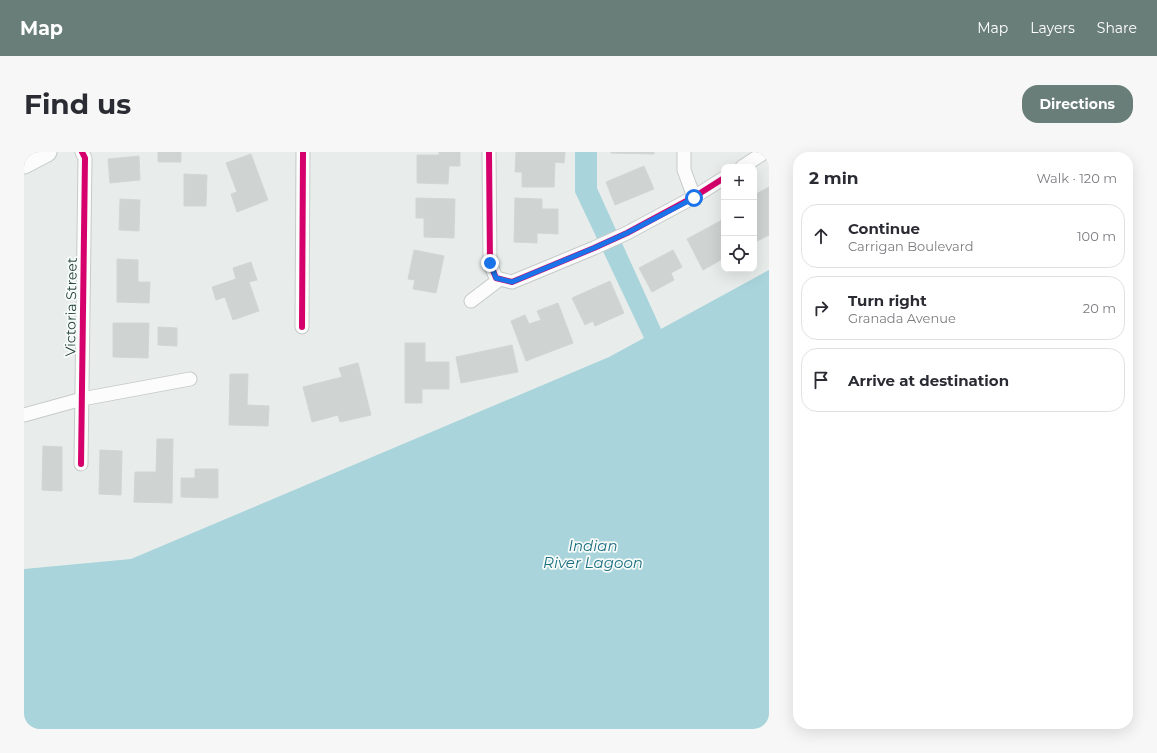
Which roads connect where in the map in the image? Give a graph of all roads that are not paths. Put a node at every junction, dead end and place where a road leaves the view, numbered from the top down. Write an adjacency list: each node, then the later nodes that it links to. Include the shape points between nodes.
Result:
1 (48, 152): 7 (street)
2 (82, 152): 15 (street, Victoria Street, via 86,158)
3 (303, 152): 13 (street)
4 (489, 152): 11 (street, via 490,263)
5 (684, 152): 10 (street, via 684,170)
6 (765, 152): 8 (street)
7 (24, 164)
8 (747, 164)
9 (721, 180): 10 (street)
10 (694, 198): 11 (street, via 627,233 512,282)
11 (498, 278): 12 (street)
12 (471, 301)
13 (302, 327)
14 (190, 379): 15 (street)
15 (82, 399): 16 (street); 17 (street, Victoria Street)
16 (24, 415)
17 (81, 464)

